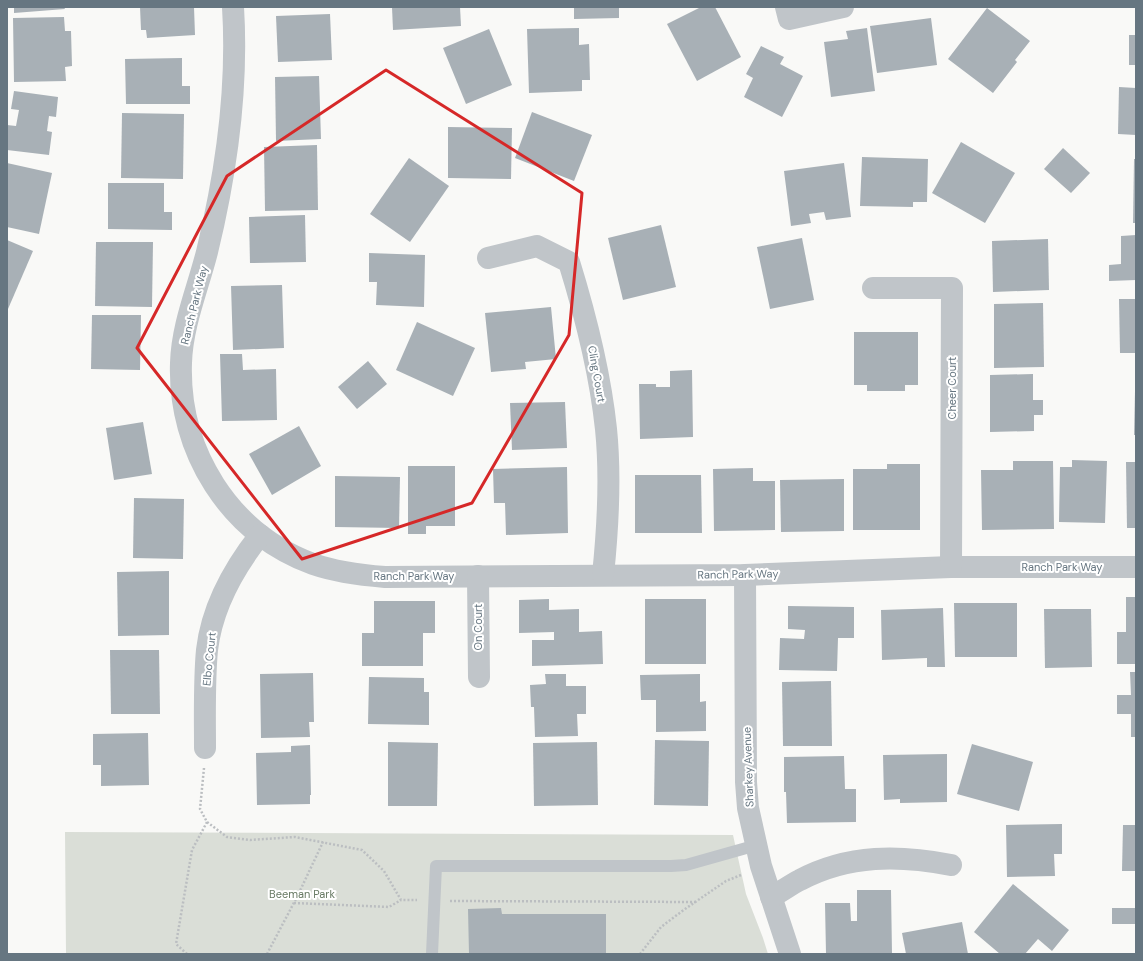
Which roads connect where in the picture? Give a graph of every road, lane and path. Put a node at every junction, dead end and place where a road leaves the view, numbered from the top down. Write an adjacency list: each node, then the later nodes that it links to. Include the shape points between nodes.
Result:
1 (232, 7): 6 (street, Ranch Park Way, via 233,75 228,135 220,194 209,245 184,337 181,386 190,435 211,481 241,518)
2 (786, 7): 3 (street, via 789,19)
3 (843, 7)
4 (488, 258): 10 (street, Cling Court, via 537,246 569,262 584,311 600,382 606,430 608,527)
5 (873, 288): 7 (street, Cheer Court, via 952,288)
6 (260, 535): 11 (street, Ranch Park Way, via 290,554 337,571 361,575); 13 (street, Elbo Court, via 231,576 212,624 205,676)
7 (951, 567): 8 (street, Ranch Park Way); 9 (street, Ranch Park Way)
8 (1136, 567)
9 (746, 574): 10 (street, Ranch Park Way); 16 (street, Sharkey Avenue, via 746,782 748,808)
10 (603, 575): 11 (street, Ranch Park Way)
11 (478, 576): 12 (street, On Court)
12 (479, 677)
13 (205, 748): 14 (path, via 200,810)
14 (207, 822): 15 (path, via 227,837 250,840 295,837); 23 (path, via 192,850 176,944)
15 (323, 842): 19 (path, via 362,850 384,871); 22 (path)
16 (759, 856): 18 (street, Sharkey Avenue); 20 (lane, via 671,866 436,866); 21 (path)
17 (951, 865): 18 (street, via 901,858 850,862 801,879)
18 (771, 897): 27 (street, Sharkey Avenue)
19 (401, 900): 20 (path); 22 (path, via 389,907)
20 (434, 901): 21 (path); 25 (lane)
21 (695, 902): 26 (path, via 661,927)
22 (294, 903): 24 (path)
23 (186, 954)
24 (267, 954)
25 (432, 954)
26 (640, 954)
27 (790, 954)

